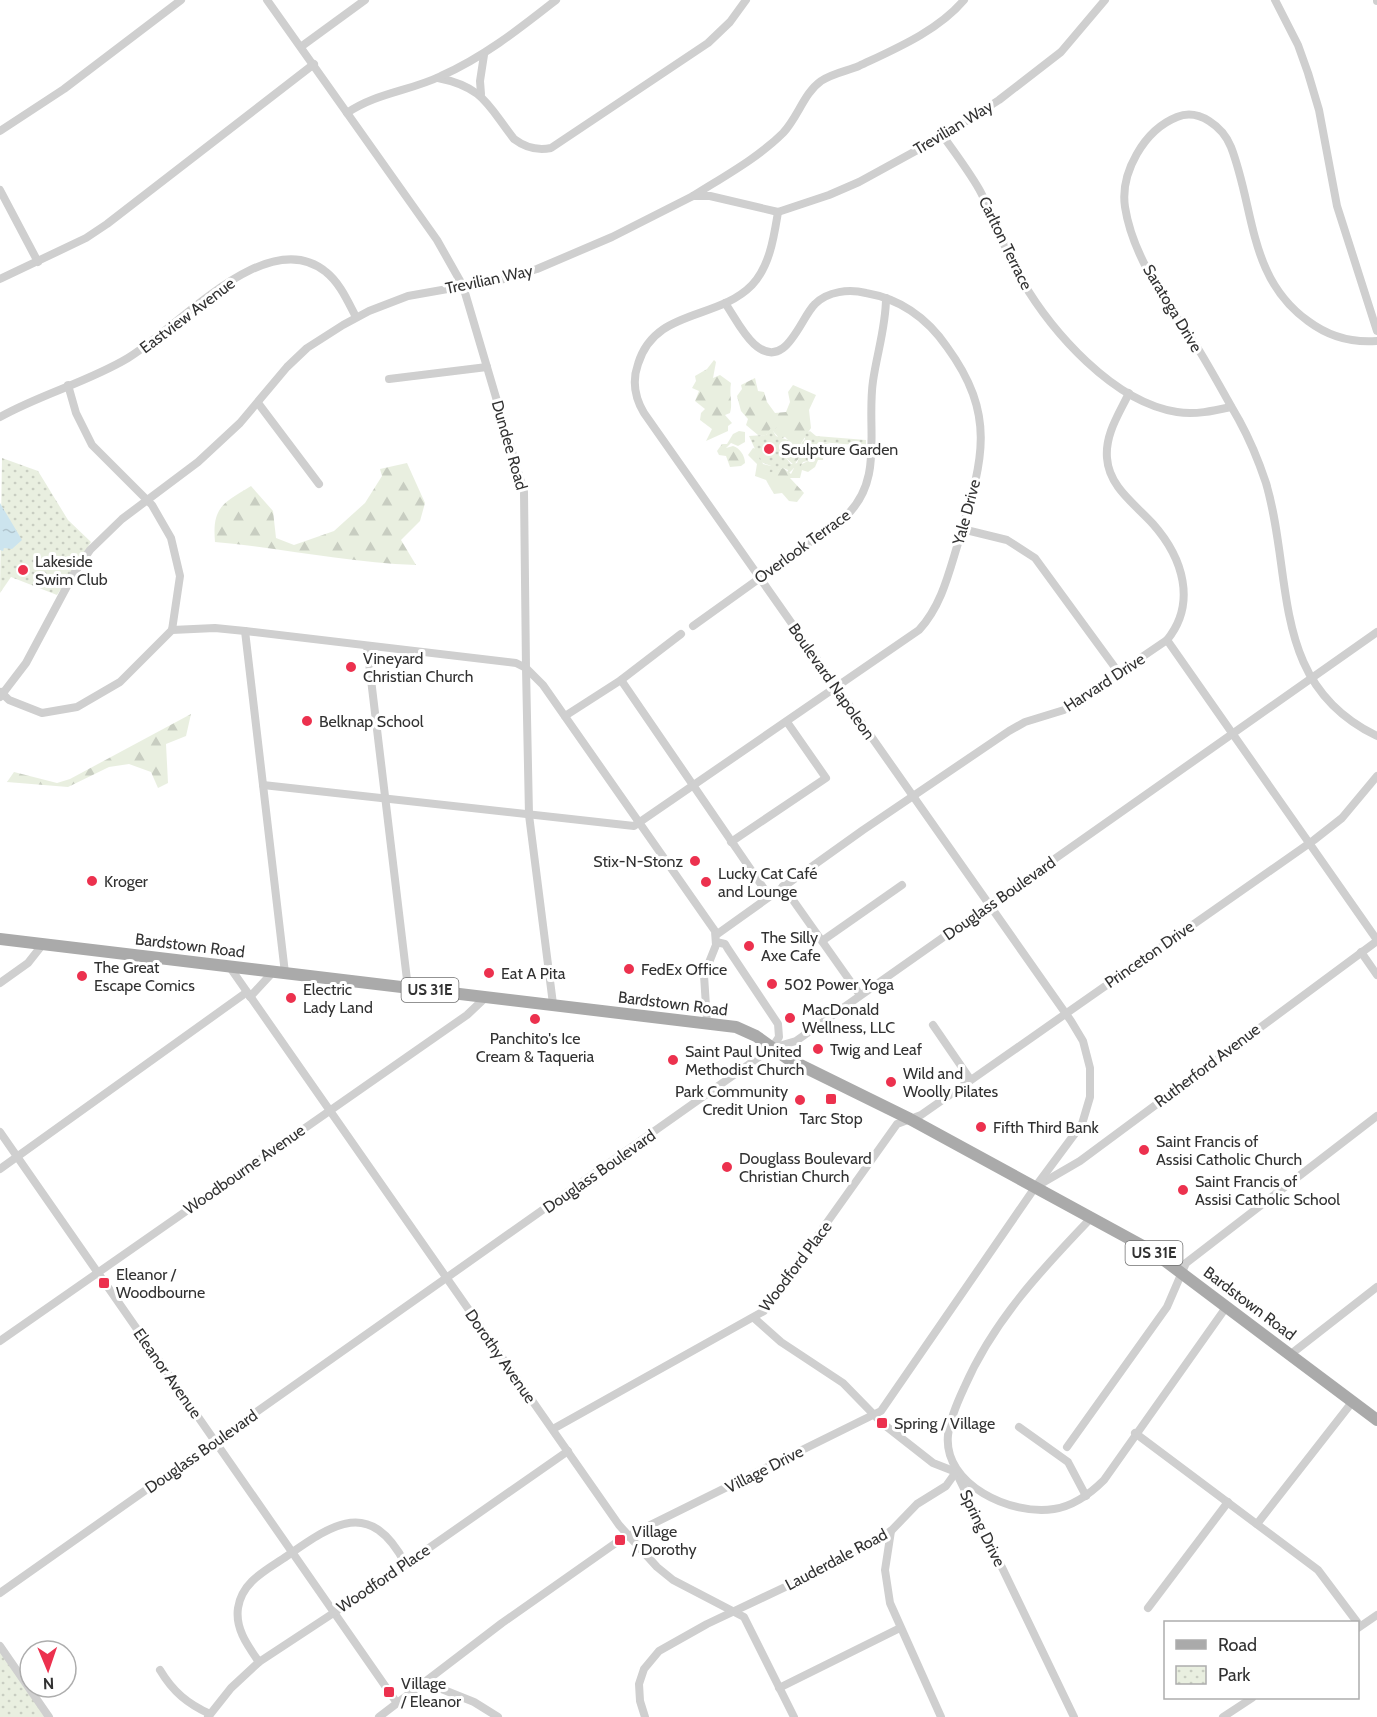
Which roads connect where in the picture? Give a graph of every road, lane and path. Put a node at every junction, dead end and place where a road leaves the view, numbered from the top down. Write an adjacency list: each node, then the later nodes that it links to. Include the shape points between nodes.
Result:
1 (181, 0): 15 (street, via 54,96)
2 (267, 0): 9 (street, Dundee Road)
3 (365, 0): 9 (street)
4 (556, 0): 10 (street)
5 (746, 0): 13 (street, via 730,22 700,50 551,148 533,149 514,139)
6 (964, 0): 18 (street, Trevilian Way, via 944,19 915,37 823,80 812,89 794,120 776,140)
7 (1105, 0): 16 (street, Trevilian Way, via 1061,52 999,100)
8 (1275, 0): 26 (street, via 1308,73 1337,206)
9 (302, 46): 11 (street, Dundee Road)
10 (484, 55): 12 (street); 13 (street)
11 (314, 64): 14 (street, Dundee Road); 20 (street, via 107,224)
12 (438, 78): 13 (street); 14 (street, via 389,92)
13 (481, 94)
14 (347, 113): 22 (street, Dundee Road, via 437,240)
15 (0, 131)
16 (943, 136): 19 (street, Trevilian Way, via 859,182); 31 (street, Carlton Terrace, via 978,188 1002,243 1040,308 1081,356)
17 (0, 190): 20 (street)
18 (693, 196): 19 (street, via 710,196); 22 (street, Trevilian Way, via 565,258 504,279)
19 (778, 212): 24 (street, Boulevard Napoleon, via 762,270 752,285)
20 (38, 262): 21 (street)
21 (0, 279)
22 (463, 286): 25 (street, Trevilian Way, via 408,296); 28 (street, Dundee Road)
23 (886, 298): 24 (street, Yale Drive, via 854,291 825,296 809,309 790,343 773,351 752,342); 37 (street, Yale Drive, via 914,312 935,330 974,390 981,440); 38 (street, Overlook Terrace, via 873,384 872,458 866,489 845,517)
24 (725, 303): 38 (street, Boulevard Napoleon, via 676,320 654,336 637,365 635,391 644,413)
25 (356, 317): 30 (street, Eastview Avenue, via 338,285 319,266 294,259 272,261 234,279 129,358); 32 (street, Trevilian Way, via 308,348)
26 (1377, 331)
27 (1377, 341): 33 (street, Saratoga Drive, via 1329,334 1287,303 1266,274 1257,251 1227,139 1204,118 1178,116 1158,130 1132,162 1126,180 1125,208 1151,274)
28 (487, 367): 29 (street); 46 (street, Dundee Road, via 524,492)
29 (389, 379)
30 (68, 386): 34 (street, Eastview Avenue); 36 (street, via 92,445)
31 (1129, 393): 33 (street, Carlton Terrace, via 1178,413); 44 (street, Harvard Drive, via 1110,433 1107,458 1116,485 1164,538 1182,577 1183,611)
32 (258, 403): 35 (street); 36 (street, Trevilian Way, via 198,462)
33 (1231, 407): 48 (street, Saratoga Drive, via 1266,485 1289,615 1298,651)
34 (0, 417)
35 (320, 484)
36 (147, 500): 40 (street, via 171,538 178,561 180,576); 51 (street, Trevilian Way, via 90,550 26,663)
37 (962, 529): 47 (street, via 1007,540 1035,558); 50 (street, Yale Drive, via 931,616 919,630)
38 (759, 578): 39 (street, Overlook Terrace); 50 (street, Boulevard Napoleon)
39 (693, 626)
40 (172, 630): 41 (street); 51 (street, via 120,682 77,708 42,712)
41 (245, 631): 45 (street); 57 (street)
42 (1377, 632): 48 (street, Douglass Boulevard)
43 (681, 634): 49 (street)
44 (1167, 640): 47 (street, Harvard Drive); 54 (street)
45 (367, 646): 46 (street, via 516,663); 60 (street)
46 (526, 668): 52 (street); 61 (street)
47 (1119, 672): 59 (street, Harvard Drive, via 1064,710 1009,731)
48 (1311, 678): 54 (street, Douglass Boulevard); 55 (street, Saratoga Drive, via 1348,718)
49 (621, 680): 52 (street); 58 (street)
50 (837, 688): 53 (street, Yale Drive); 59 (street, Boulevard Napoleon)
51 (1, 694)
52 (565, 716): 62 (street)
53 (788, 722): 58 (street, Yale Drive); 63 (street, via 826,778)
54 (1232, 735): 64 (street); 68 (street, Douglass Boulevard)
55 (1377, 736)
56 (1377, 776): 64 (street, Princeton Drive, via 1342,818)
57 (263, 785): 60 (street); 76 (street)
58 (693, 787): 62 (street, Yale Drive); 63 (street)
59 (913, 796): 66 (street, Harvard Drive); 68 (street, Boulevard Napoleon)
60 (385, 798): 61 (street); 79 (street)
61 (529, 815): 62 (street, via 625,827); 83 (street)
62 (641, 823): 69 (street)
63 (731, 842): 67 (street)
64 (1308, 844): 71 (street); 84 (street, Princeton Drive)
65 (902, 885): 72 (street)
66 (783, 886): 67 (street, Harvard Drive); 72 (street)
67 (769, 896): 69 (street, Harvard Drive)
68 (990, 905): 81 (street, Douglass Boulevard); 84 (street, Boulevard Napoleon)
69 (716, 936): 85 (street, via 704,975); 87 (street, via 778,1024 779,1037)
70 (0, 939): 73 (main road, Bardstown Road / US 31E)
71 (1377, 940): 74 (street, Rutherford Avenue)
72 (822, 941): 81 (street)
73 (43, 944): 75 (main road, Bardstown Road / US 31E); 78 (street, via 28,963)
74 (1361, 952): 77 (street); 95 (street, Rutherford Avenue, via 1080,1161)
75 (229, 966): 76 (main road, Bardstown Road / US 31E); 80 (street, Dorothy Avenue)
76 (279, 972): 79 (main road, Bardstown Road / US 31E); 80 (street)
77 (1377, 975)
78 (0, 983)
79 (408, 988): 82 (main road, Bardstown Road / US 31E)
80 (248, 994): 89 (street, Dorothy Avenue); 93 (street)
81 (860, 995): 87 (street, Douglass Boulevard, via 796,1041)
82 (487, 996): 83 (main road, Bardstown Road / US 31E); 89 (street, Woodbourne Avenue, via 466,1015)
83 (553, 1004): 85 (main road, Bardstown Road / US 31E)
84 (1065, 1012): 88 (street, Princeton Drive); 95 (street, Boulevard Napoleon, via 1087,1051 1090,1097 1078,1131)
85 (706, 1022): 87 (main road, Bardstown Road / US 31E, via 736,1027)
86 (933, 1025): 88 (street)
87 (772, 1048): 91 (main road, Bardstown Road / US 31E); 99 (street, Douglass Boulevard)
88 (970, 1079): 91 (street, Princeton Drive)
89 (328, 1110): 98 (street, Woodbourne Avenue); 99 (street, Dorothy Avenue)
90 (1377, 1116): 97 (street, via 1186,1263)
91 (910, 1119): 95 (main road, Bardstown Road / US 31E); 102 (street, Woodford Place, via 896,1126 780,1290)
92 (0, 1132): 93 (street, Eleanor Avenue)
93 (17, 1158): 94 (street); 98 (street, Eleanor Avenue)
94 (0, 1170)
95 (1036, 1186): 96 (main road, Bardstown Road / US 31E); 106 (street, Village Drive, via 884,1407)
96 (1092, 1217): 97 (main road, Bardstown Road / US 31E); 114 (street, via 1029,1285 982,1350 953,1414 948,1446)
97 (1181, 1272): 101 (main road, Bardstown Road / US 31E); 112 (street, via 1167,1307)
98 (97, 1273): 103 (street, Woodbourne Avenue); 111 (street, Eleanor Avenue)
99 (447, 1278): 109 (street, Dorothy Avenue); 111 (street, Douglass Boulevard)
100 (1377, 1287): 104 (street)
101 (1227, 1306): 104 (main road, Bardstown Road / US 31E); 110 (street)
102 (754, 1318): 106 (street, Spring Drive, via 781,1342 843,1383); 109 (street, Woodford Place)
103 (0, 1341)
104 (1291, 1354): 105 (main road, Bardstown Road / US 31E)
105 (1353, 1401): 107 (main road, Bardstown Road / US 31E); 117 (street)
106 (872, 1414): 114 (street, Spring Drive, via 933,1463); 119 (street, Village Drive)
107 (1377, 1420)
108 (1019, 1427): 115 (street, via 1068,1462)
109 (553, 1429): 113 (street, Dorothy Avenue)
110 (1136, 1433): 115 (street, via 1104,1480); 116 (street)
111 (215, 1441): 120 (street, Eleanor Avenue); 122 (street, Douglass Boulevard)
112 (1067, 1447)
113 (568, 1451): 119 (street, Dorothy Avenue); 121 (street, Woodford Place)
114 (956, 1472): 115 (street, via 980,1491 1019,1508 1053,1509); 118 (street, Lauderdale Road, via 946,1486 917,1504); 144 (street, Spring Drive)
115 (1086, 1496)
116 (1228, 1502): 117 (street); 123 (street)
117 (1257, 1524): 127 (street, via 1326,1578)
118 (891, 1531): 124 (street, Lauderdale Road, via 836,1563); 129 (street, via 886,1585)
119 (628, 1536): 124 (street, Dorothy Avenue, via 673,1580); 133 (street, Village Drive)
120 (293, 1552): 121 (street, via 332,1526 356,1521 387,1536); 125 (street, Eleanor Avenue); 131 (street, via 256,1578 240,1599 241,1632)
121 (405, 1563): 125 (street, Woodford Place)
122 (0, 1593)
123 (1148, 1608)
124 (735, 1610): 134 (street, via 744,1617); 141 (street, Lauderdale Road, via 659,1651 649,1661 639,1684)
125 (334, 1611): 131 (street, Woodford Place); 136 (street, Eleanor Avenue)
126 (1377, 1615): 128 (street)
127 (1355, 1621)
128 (1359, 1624)
129 (900, 1628): 134 (street); 143 (street)
130 (0, 1646): 138 (street)
131 (259, 1662): 137 (street, Woodford Place)
132 (160, 1671): 137 (street, via 189,1704)
133 (424, 1682): 136 (street, Village Drive); 140 (street, via 474,1702)
134 (779, 1688): 142 (street)
135 (1250, 1699): 145 (street)
136 (397, 1703): 139 (street, Village Drive)
137 (209, 1715)
138 (49, 1717)
139 (379, 1717)
140 (498, 1717)
141 (645, 1717)
142 (794, 1717)
143 (941, 1717)
144 (1074, 1717)
145 (1223, 1717)

